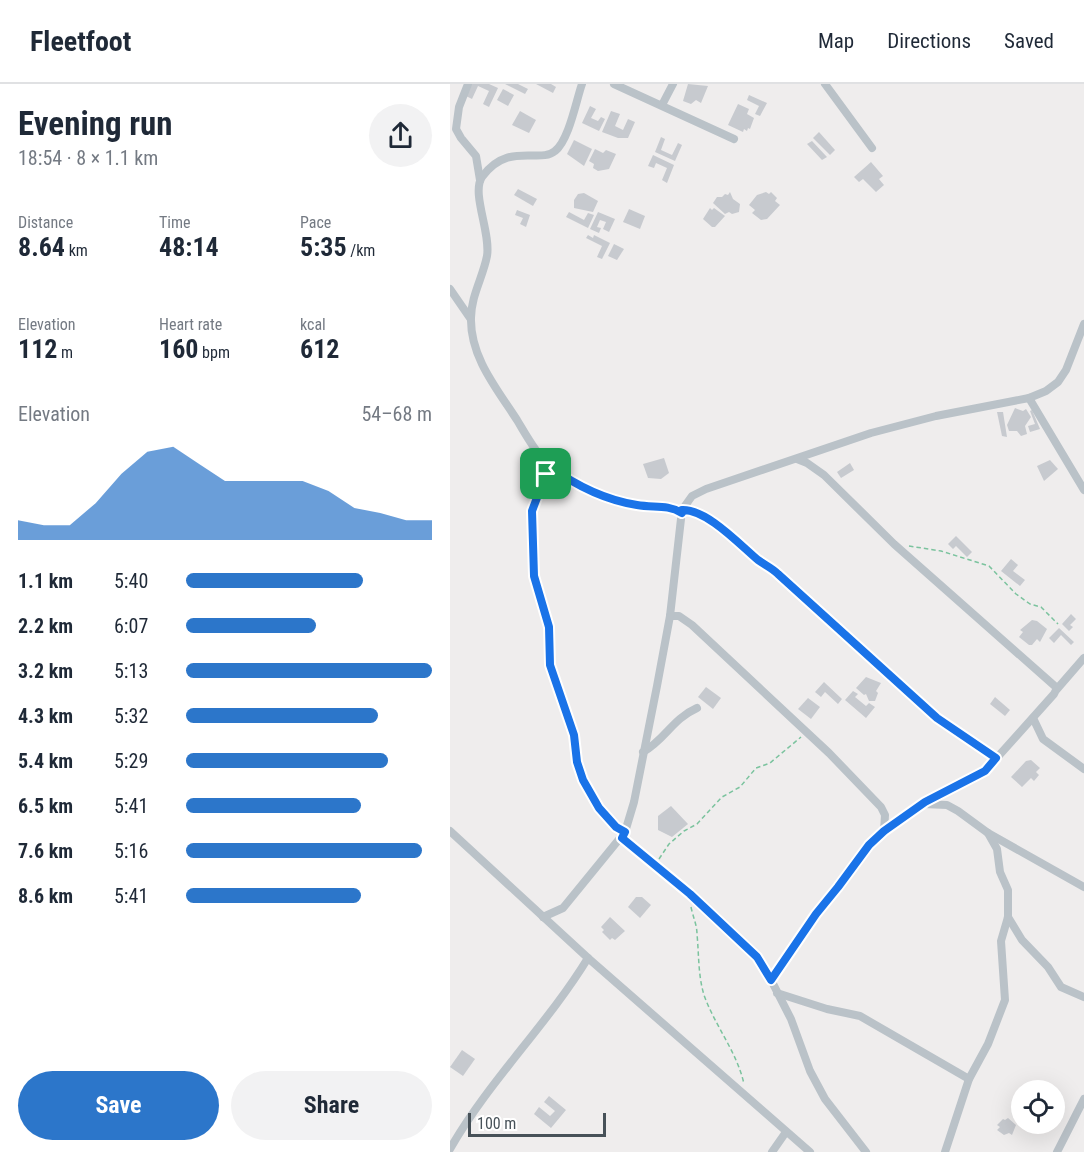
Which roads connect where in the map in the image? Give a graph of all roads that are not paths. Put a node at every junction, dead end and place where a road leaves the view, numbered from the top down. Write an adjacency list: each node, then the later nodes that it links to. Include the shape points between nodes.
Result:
1 (468, 84): 9 (street, via 459,106 456,129 476,156)
2 (582, 84): 9 (street, via 557,150 543,155 512,154)
3 (615, 84): 6 (street)
4 (673, 84): 6 (street)
5 (825, 84): 8 (street)
6 (662, 105): 7 (street)
7 (734, 139)
8 (872, 148)
9 (480, 180): 11 (street, via 478,193 488,249 485,269 472,301)
10 (450, 289): 11 (street)
11 (471, 320): 16 (street, via 484,369 549,466 589,491 638,506 667,506)
12 (1084, 324): 13 (street, via 1058,382)
13 (1029, 399): 14 (street, via 904,423); 15 (street)
14 (797, 459): 16 (street, via 706,489 692,496); 19 (street, via 824,474 894,544 1056,684)
15 (1084, 490)
16 (682, 512): 17 (street); 23 (street, via 700,515 739,542 937,718)
17 (670, 615): 22 (street); 27 (street, via 692,625 881,807)
18 (1084, 658): 19 (street)
19 (1057, 689): 21 (street)
20 (697, 708): 22 (street, via 680,716 658,742)
21 (1033, 718): 23 (street); 24 (street, via 1043,739)
22 (643, 752): 29 (street)
23 (996, 758): 25 (street, via 985,771)
24 (1084, 769)
25 (922, 804): 27 (street); 28 (street, via 952,808)
26 (450, 831): 31 (street)
27 (884, 831): 34 (street, via 816,914)
28 (988, 833): 30 (street); 32 (street, via 997,849 999,872 1008,890)
29 (624, 835): 31 (street, via 563,908); 34 (street, via 757,957)
30 (1084, 887)
31 (543, 917): 33 (street)
32 (1008, 917): 36 (street, via 1061,987); 37 (street, via 1001,941 1005,1000)
33 (588, 958): 39 (street); 40 (street, via 569,990)
34 (771, 980): 35 (street)
35 (777, 993): 37 (street, via 860,1016); 43 (street, via 825,1099)
36 (1084, 997)
37 (969, 1079): 44 (street)
38 (1084, 1098): 45 (street)
39 (786, 1132): 41 (street); 42 (street)
40 (450, 1149)
41 (772, 1152)
42 (810, 1152)
43 (866, 1152)
44 (945, 1152)
45 (1057, 1152)

